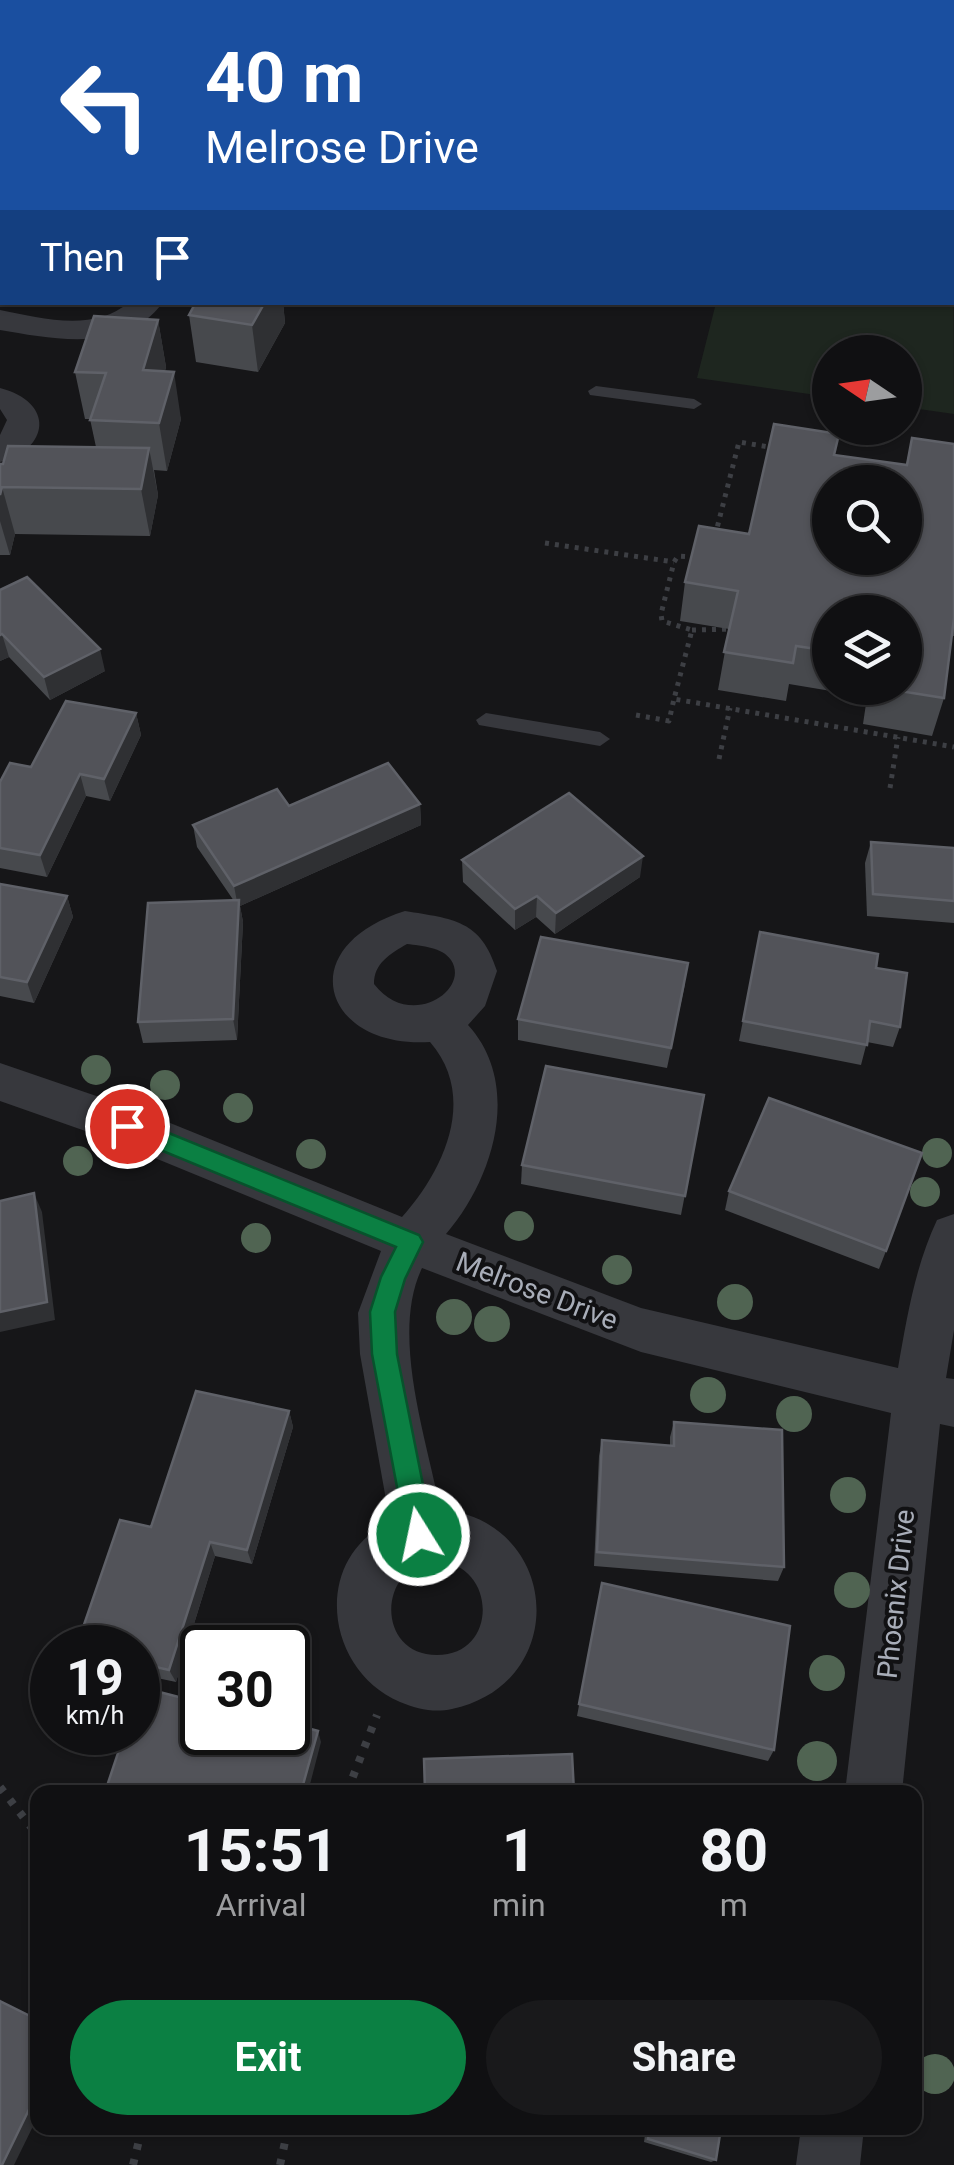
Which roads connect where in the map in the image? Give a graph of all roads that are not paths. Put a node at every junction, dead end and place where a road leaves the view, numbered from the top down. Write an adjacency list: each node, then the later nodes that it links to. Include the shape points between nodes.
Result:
1 (146, 305): 2 (street, via 135,318 92,331)
2 (0, 320)
3 (596, 391): 5 (lane)
4 (0, 398): 6 (street, via 24,414 24,427)
5 (694, 404)
6 (0, 451)
7 (486, 720): 8 (lane)
8 (600, 739)
9 (438, 1022): 12 (street, via 464,1050 475,1082 474,1130 450,1196)
10 (0, 1082): 12 (street, Melrose Drive, via 127,1126)
11 (954, 1235): 13 (street, Phoenix Drive, via 938,1281)
12 (410, 1242): 13 (street, Melrose Drive, via 641,1330); 14 (street, via 382,1312)
13 (936, 1399): 15 (street, Phoenix Drive)
14 (419, 1535): 14 (street, via 456,1536 487,1552 508,1581 511,1618 498,1652 469,1677 431,1684 396,1673 371,1647 362,1614 368,1579 389,1551)
15 (875, 1785)
16 (832, 2135): 17 (street)
17 (828, 2165)

